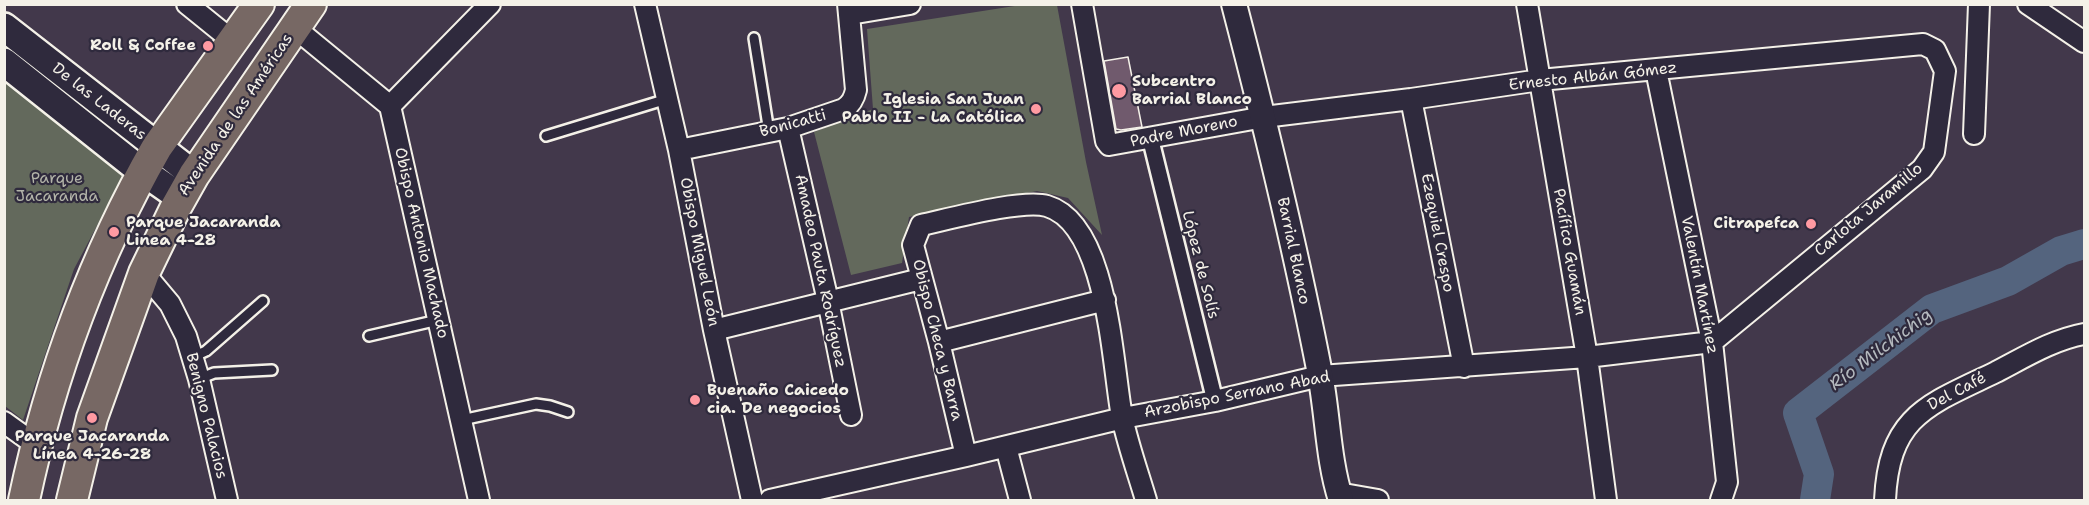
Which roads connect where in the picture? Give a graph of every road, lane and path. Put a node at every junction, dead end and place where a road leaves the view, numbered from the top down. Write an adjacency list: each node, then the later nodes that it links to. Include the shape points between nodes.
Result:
1 (188, 4): 15 (street)
2 (259, 4): 15 (main road)
3 (490, 4): 23 (street)
4 (645, 4): 21 (street, Obispo Miguel León)
5 (910, 4): 11 (street)
6 (1082, 4): 29 (street, Padre Moreno, via 1106,141 1115,146)
7 (1234, 4): 24 (street, Barrial Blanco)
8 (1527, 4): 20 (street, Pacífico Guamán)
9 (1979, 4): 27 (street)
10 (2028, 4): 16 (street)
11 (849, 9): 25 (street, Bonicatti, via 855,98 844,109)
12 (303, 16): 23 (street); 32 (main road, Avenida de las Américas)
13 (4, 27): 31 (main road, De las Laderas)
14 (754, 38): 26 (lane)
15 (234, 42): 31 (main road)
16 (2085, 42)
17 (1923, 44): 19 (street, Ernesto Albán Gómez); 43 (street, Carlota Jaramillo, via 1935,50 1945,71 1934,152 1922,169)
18 (4, 62): 31 (main road, De las Laderas)
19 (1656, 70): 20 (street, Ernesto Albán Gómez); 43 (street, Valentín Martínez)
20 (1540, 80): 22 (street, Ernesto Albán Gómez); 45 (street, Pacífico Guamán)
21 (667, 99): 28 (lane); 30 (street, Obispo Miguel León)
22 (1411, 99): 24 (street, Ernesto Albán Gómez); 46 (street, Ezequiel Crespo)
23 (390, 106): 38 (street, Obispo Antonio Machado)
24 (1264, 117): 29 (street, Padre Moreno); 48 (street, Barrial Blanco)
25 (788, 128): 26 (street, Bonicatti); 37 (street, Amadeo Pauta Rodríguez)
26 (768, 132): 30 (street, Bonicatti)
27 (1974, 134)
28 (546, 136)
29 (1150, 137): 50 (street, López de Solís)
30 (679, 150): 39 (street, Obispo Miguel León)
31 (149, 159): 32 (main road, De las Laderas); 56 (main road, via 90,281)
32 (188, 186): 33 (main road, Avenida de las Américas)
33 (144, 273): 44 (street, Benigno Palacios, via 170,304); 61 (main road, Avenida de las Américas, via 92,418)
34 (921, 279): 35 (street, Obispo Checa y Barra, via 913,244 921,225 1022,204 1046,206 1065,214 1078,228 1090,252); 37 (street); 42 (street, Obispo Checa y Barra)
35 (1104, 300): 42 (street); 53 (street)
36 (263, 301): 44 (lane, via 206,351)
37 (828, 301): 39 (street); 52 (street, Amadeo Pauta Rodríguez)
38 (438, 320): 41 (lane); 55 (street, Obispo Antonio Machado)
39 (714, 330): 64 (street, Obispo Miguel León)
40 (2085, 334): 71 (street, Del Café, via 2034,351 1930,404 1908,424 1895,444 1886,474)
41 (369, 336)
42 (939, 342): 58 (street, Obispo Checa y Barra)
43 (1712, 342): 45 (street, Arzobispo Serrano Abad); 70 (street, Valentín Martínez, via 1726,482)
44 (193, 357): 49 (street, Benigno Palacios)
45 (1587, 357): 46 (street, Arzobispo Serrano Abad); 69 (street, Pacífico Guamán)
46 (1464, 367): 48 (street, Arzobispo Serrano Abad)
47 (272, 370): 49 (lane, via 214,373)
48 (1320, 376): 50 (street, Arzobispo Serrano Abad); 59 (street, Barrial Blanco)
49 (200, 379): 62 (street, Benigno Palacios)
50 (1215, 401): 53 (street, Arzobispo Serrano Abad)
51 (568, 412): 55 (lane, via 536,404)
52 (851, 415)
53 (1123, 418): 57 (street, Arzobispo Serrano Abad); 67 (street)
54 (4, 422): 56 (street)
55 (461, 423): 63 (street, Obispo Antonio Machado)
56 (36, 445): 60 (main road)
57 (1006, 447): 58 (street, Arzobispo Serrano Abad); 66 (street)
58 (966, 456): 65 (street, Arzobispo Serrano Abad)
59 (1340, 497): 68 (street)
60 (24, 501)
61 (72, 501)
62 (227, 501)
63 (479, 501)
64 (752, 501)
65 (770, 501)
66 (1020, 501)
67 (1146, 501)
68 (1378, 501)
69 (1606, 501)
70 (1720, 501)
71 (1885, 501)

